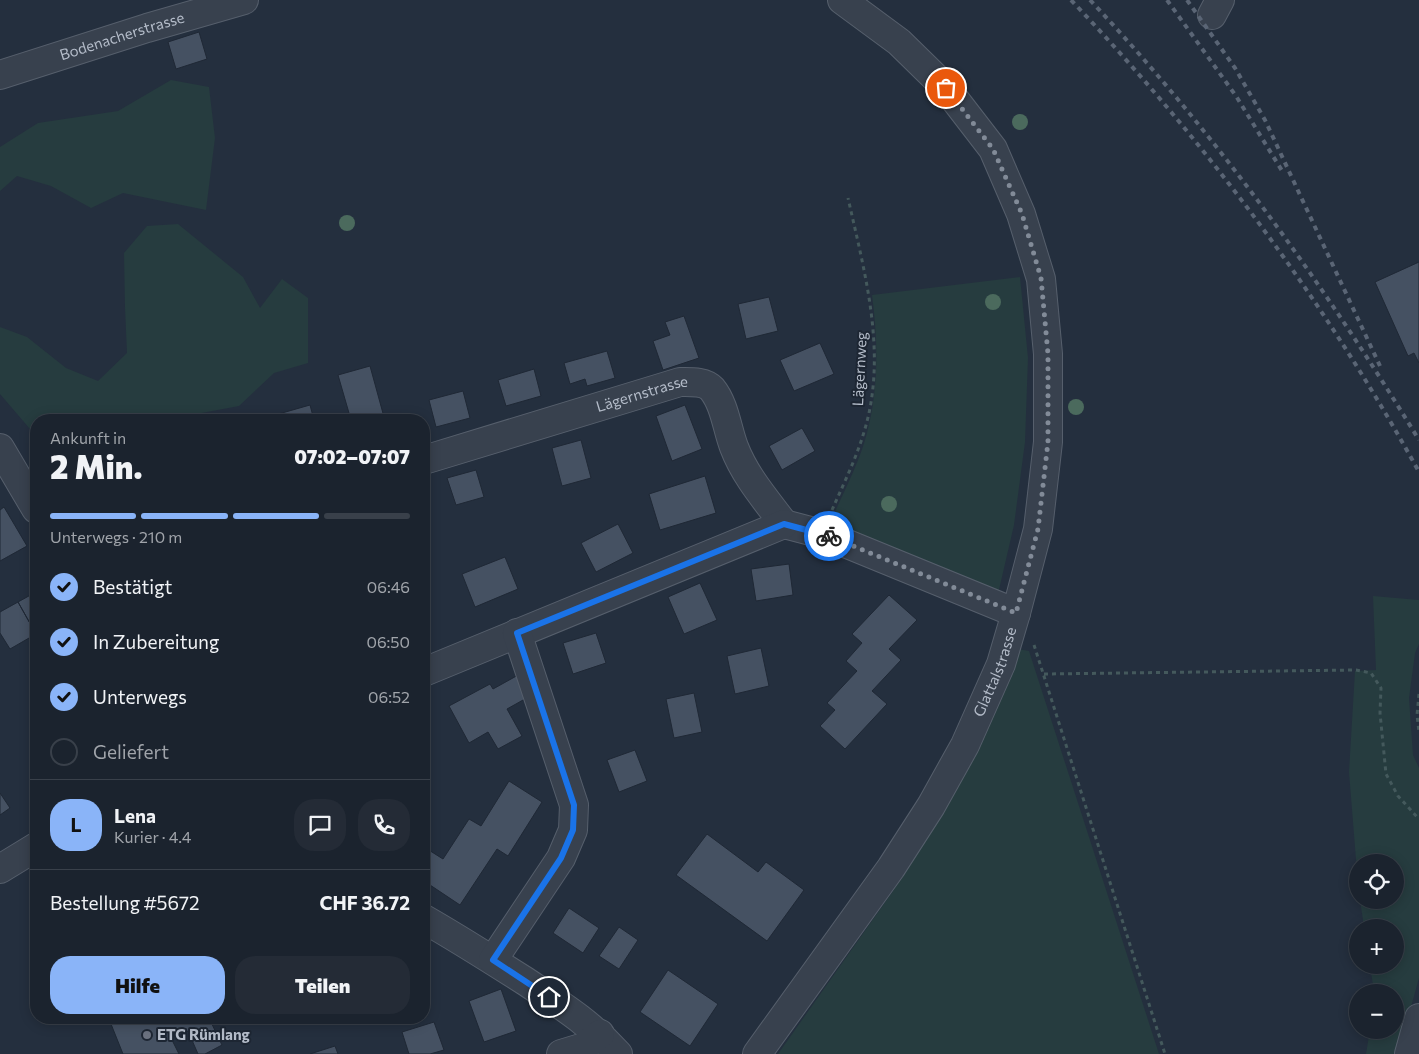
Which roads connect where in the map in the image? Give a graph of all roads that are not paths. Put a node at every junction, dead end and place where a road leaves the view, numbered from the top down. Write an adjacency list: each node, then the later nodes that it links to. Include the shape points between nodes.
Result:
1 (244, 0): 3 (street, Bodenacherstrasse)
2 (842, 0): 8 (street, Glattalstrasse, via 899,42 946,88 993,149 1022,214 1041,278 1048,354 1048,442 1038,529)
3 (0, 75)
4 (2, 456): 6 (street)
5 (430, 458): 7 (street, Lägernstrasse, via 680,382 697,382 712,388 746,472)
6 (30, 499)
7 (784, 524): 8 (street, via 822,534); 9 (street)
8 (1016, 613): 19 (street, Glattalstrasse, via 1001,664 983,707 931,806 891,868)
9 (517, 633): 10 (street); 14 (street, via 574,805 573,830 561,858)
10 (430, 669)
11 (30, 851): 12 (street)
12 (0, 869)
13 (430, 922): 14 (street)
14 (493, 960): 16 (street, via 578,1015)
15 (1419, 1018): 20 (street)
16 (600, 1034): 17 (street, via 584,1047); 18 (street)
17 (561, 1054)
18 (618, 1054)
19 (757, 1054)
20 (1409, 1054)

